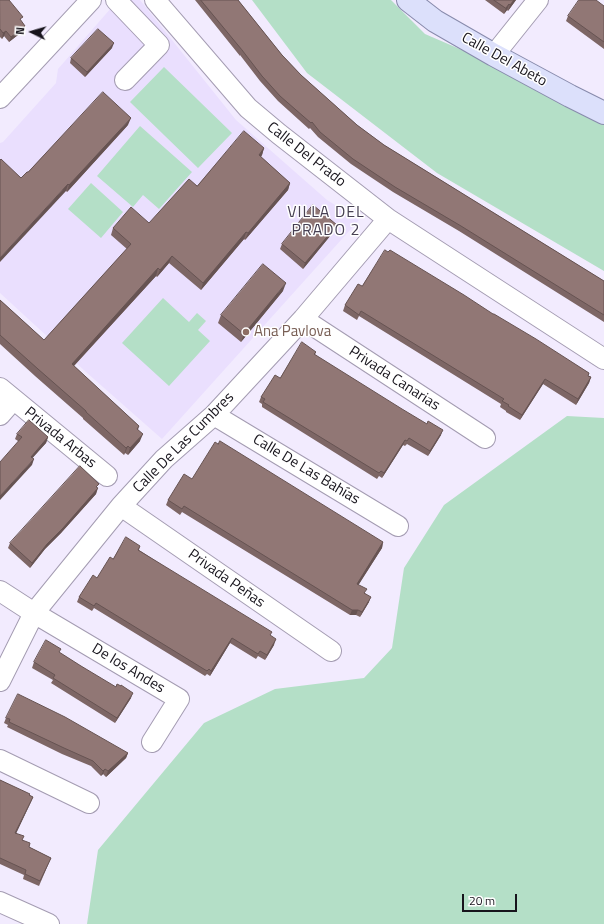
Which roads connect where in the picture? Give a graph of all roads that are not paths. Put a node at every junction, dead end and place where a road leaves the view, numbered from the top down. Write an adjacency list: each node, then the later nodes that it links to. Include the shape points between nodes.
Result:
1 (91, 0): 8 (street)
2 (116, 0): 7 (street, via 159,45)
3 (155, 0): 10 (street, Calle Del Prado, via 248,108)
4 (408, 0): 6 (main road, Calle Del Abeto, via 436,21)
5 (538, 0): 6 (street)
6 (494, 55): 9 (main road, Calle Del Abeto)
7 (124, 80)
8 (0, 98)
9 (604, 113)
10 (388, 219): 11 (street, Calle De Las Cumbres); 12 (street, Calle Del Prado)
11 (303, 319): 15 (street, Calle De Las Cumbres); 16 (street, Privada Canarias)
12 (604, 359)
13 (7, 394): 14 (street, Privada Arbas); 17 (street, Privada Arbas)
14 (0, 415)
15 (214, 415): 18 (street, Calle De Las Cumbres, via 164,459); 19 (street, Calle De Las Bahías)
16 (485, 438)
17 (106, 476)
18 (121, 506): 21 (street, Calle De Las Cumbres); 22 (street, Privada Peñas)
19 (398, 526)
20 (0, 591): 21 (street)
21 (34, 613): 23 (street, Calle De Las Cumbres); 24 (street, De los Andes, via 179,699)
22 (331, 651)
23 (0, 681)
24 (152, 742)
25 (0, 760): 26 (street)
26 (89, 803)
27 (0, 902): 28 (street)
28 (50, 924)

